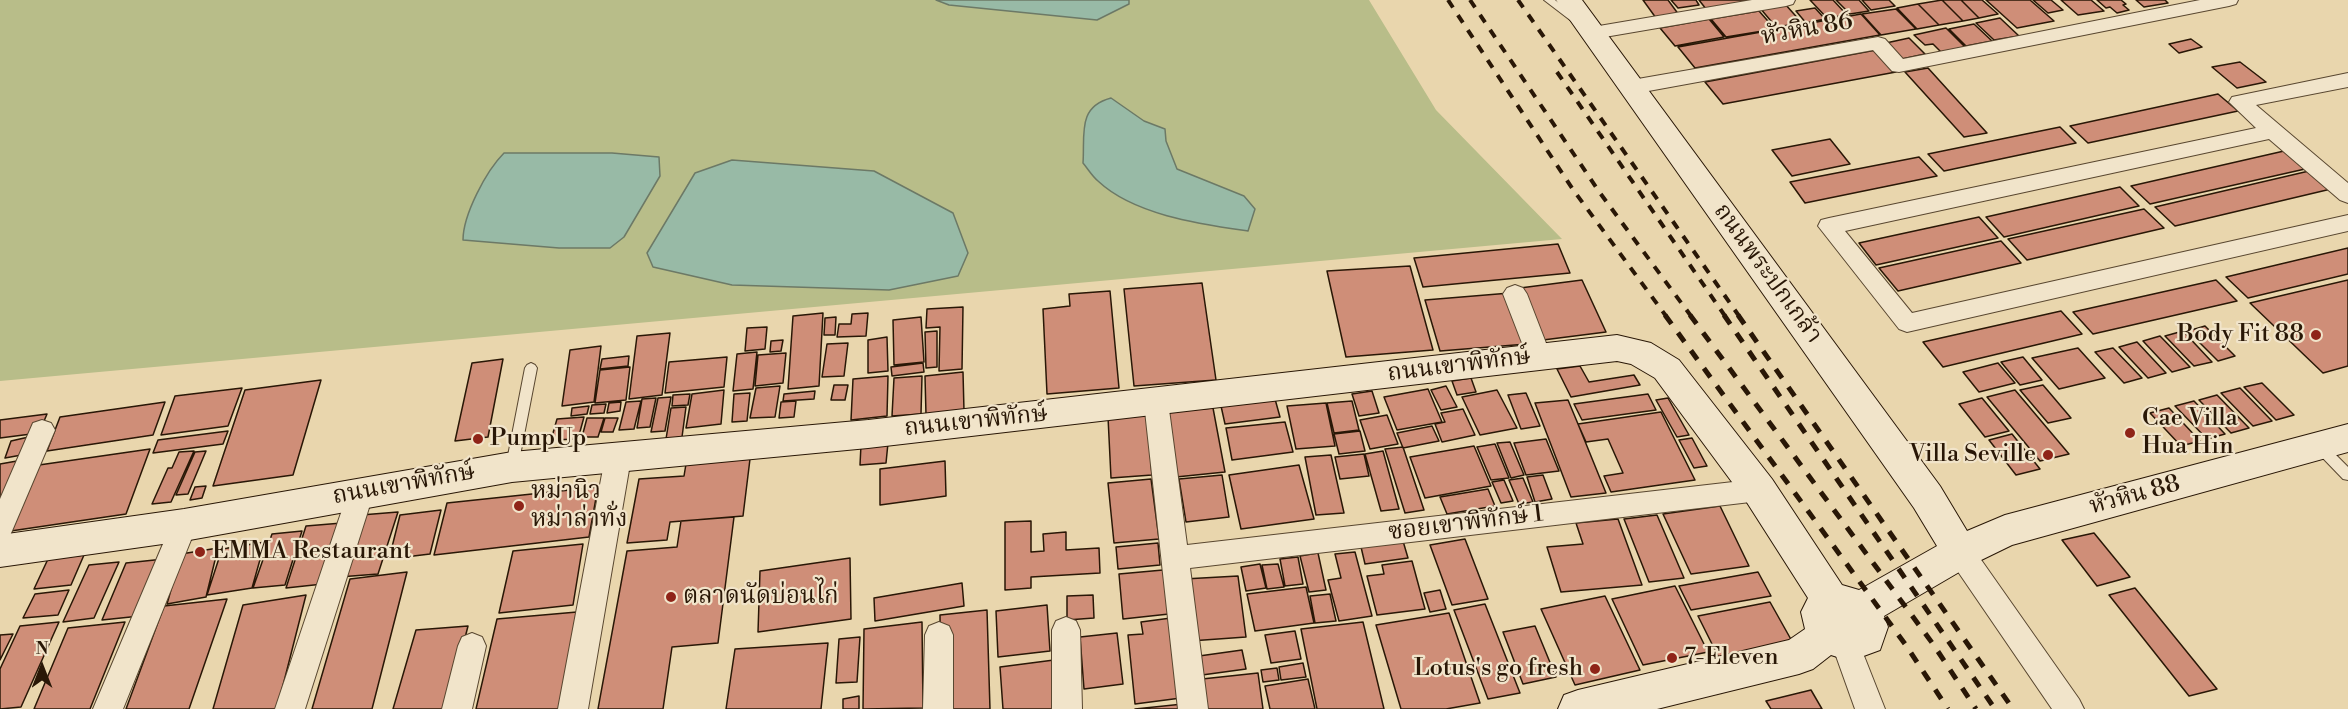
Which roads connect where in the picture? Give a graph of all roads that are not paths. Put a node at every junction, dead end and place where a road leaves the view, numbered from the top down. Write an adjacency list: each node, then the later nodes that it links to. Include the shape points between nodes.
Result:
1 (1549, 0): 5 (lane)
2 (1569, 0): 5 (street, ถนนพระปกเกล้า)
3 (1786, 0): 5 (street)
4 (2229, 0): 7 (street, หัวหิน 86, via 1899,66 1878,43)
5 (1593, 33): 7 (street, ถนนพระปกเกล้า)
6 (2348, 80): 8 (street, via 2239,102)
7 (1632, 87): 25 (street, ถนนพระปกเกล้า, via 1920,487)
8 (2273, 131): 9 (street); 10 (street, via 1829,225 1907,323)
9 (2348, 195)
10 (2348, 223)
11 (1515, 294): 12 (street)
12 (1539, 356): 14 (street, ถนนเขาพิทักษ์); 20 (street, ถนนเขาพิทักษ์, via 1617,348 1639,352 1658,362)
13 (531, 368): 18 (lane)
14 (1156, 402): 17 (street, ถนนเขาพิทักษ์); 26 (street)
15 (42, 430): 23 (street)
16 (2334, 442): 19 (lane); 25 (street, หัวหิน 88, via 2005,531)
17 (618, 458): 18 (street, ถนนเขาพิทักษ์); 35 (street)
18 (512, 467): 21 (street, ถนนเขาพิทักษ์)
19 (2348, 475)
20 (1759, 490): 26 (street, ซอยเขาพิทักษ์ 1); 27 (street, ถนนเขาพิทักษ์)
21 (361, 492): 22 (street, ถนนเขาพิทักษ์); 33 (street)
22 (184, 525): 24 (street, ถนนเขาพิทักษ์); 32 (street)
23 (0, 530)
24 (0, 551)
25 (1960, 552): 27 (street, หัวหิน 88); 41 (street)
26 (1174, 558): 38 (street)
27 (1841, 622): 31 (street, หัวหิน 88, via 1799,656); 40 (street)
28 (1066, 630): 37 (street)
29 (939, 635): 36 (street)
30 (472, 646): 34 (street)
31 (1657, 700): 39 (street, หัวหิน 88)
32 (108, 709)
33 (290, 709)
34 (457, 709)
35 (573, 709)
36 (938, 709)
37 (1067, 709)
38 (1193, 709)
39 (1578, 709)
40 (1870, 709)
41 (2069, 709)

